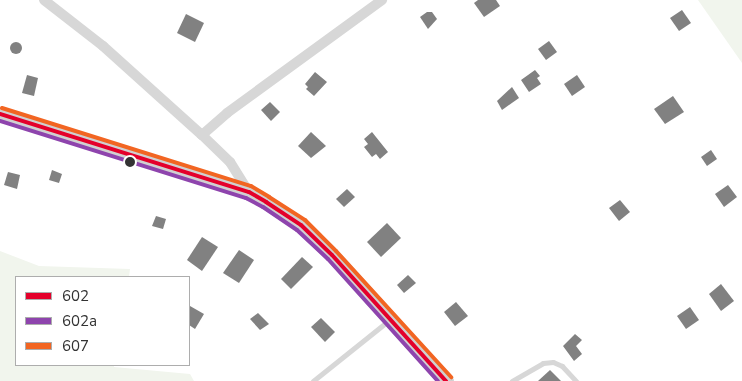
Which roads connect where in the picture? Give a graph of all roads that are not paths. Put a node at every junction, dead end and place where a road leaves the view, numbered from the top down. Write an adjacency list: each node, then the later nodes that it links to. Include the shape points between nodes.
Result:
1 (44, 0): 4 (street, via 102,46)
2 (382, 0): 4 (street, via 227,113)
3 (0, 114): 5 (main road)
4 (202, 135): 5 (street, via 230,162)
5 (249, 192): 6 (main road, via 301,225)
6 (390, 319): 7 (lane); 8 (main road)
7 (313, 381)
8 (446, 381)
9 (512, 381): 10 (lane, via 543,363 553,362 562,366)
10 (576, 381)

